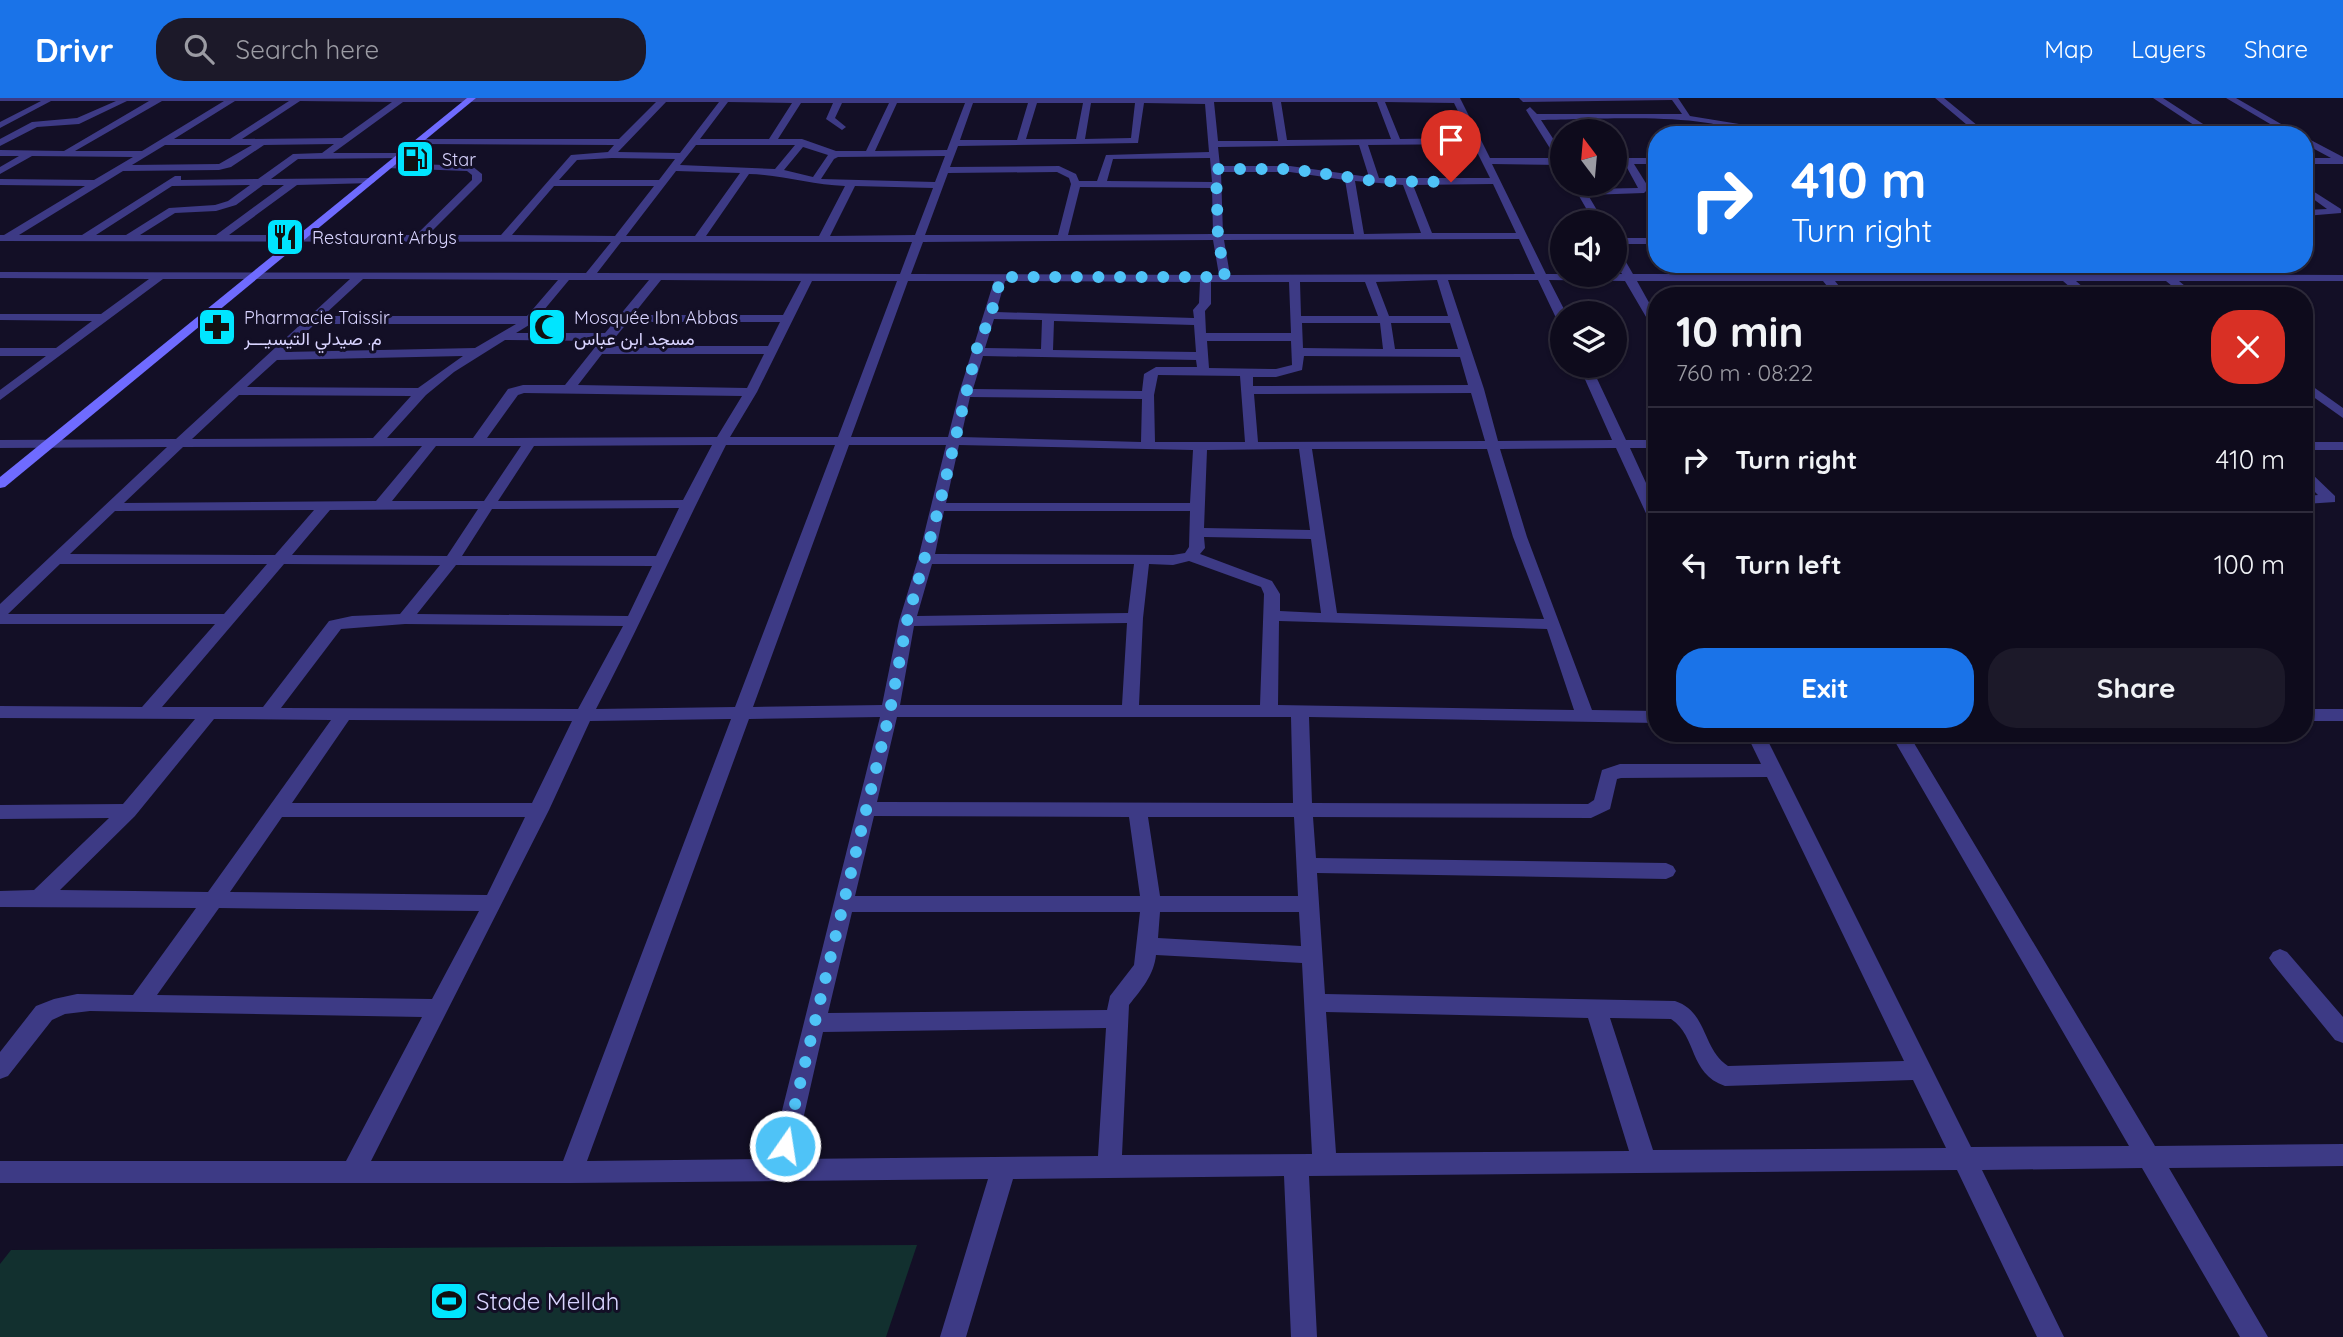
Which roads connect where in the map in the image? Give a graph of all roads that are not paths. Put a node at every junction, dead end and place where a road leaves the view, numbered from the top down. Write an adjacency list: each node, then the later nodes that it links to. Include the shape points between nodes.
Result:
1 (471, 98): 13 (street); 24 (street); 41 (main road)
2 (971, 98): 16 (street); 17 (street); 60 (street)
3 (1523, 98): 4 (street); 28 (street)
4 (1672, 98): 29 (street, via 1687,114)
5 (1938, 98): 32 (street)
6 (2157, 98): 33 (street)
7 (2231, 98): 34 (street)
8 (0, 99): 9 (street)
9 (50, 99): 10 (street); 30 (street)
10 (126, 99): 11 (street); 46 (street, via 83,120 34,124)
11 (160, 99): 12 (street); 38 (street)
12 (234, 99): 23 (street); 47 (street)
13 (664, 99): 14 (street); 49 (street)
14 (726, 99): 25 (street); 50 (street)
15 (839, 99): 16 (street); 25 (street); 35 (street, via 830,118)
16 (895, 99): 66 (street)
17 (1034, 99): 18 (street); 56 (street)
18 (1088, 99): 26 (street); 52 (street)
19 (1209, 99): 20 (street); 26 (street); 58 (street)
20 (1276, 99): 21 (street); 53 (street)
21 (1319, 99): 27 (street)
22 (1457, 99): 27 (street); 44 (street)
23 (297, 100): 24 (street); 39 (street)
24 (400, 100): 40 (street)
25 (798, 100): 42 (street)
26 (1140, 100): 43 (street)
27 (1380, 100): 55 (street)
28 (1535, 117): 29 (street); 45 (street)
29 (1683, 117): 31 (street)
30 (0, 125)
31 (1736, 126)
32 (1974, 126)
33 (2202, 126)
34 (2280, 126)
35 (842, 127)
36 (31, 141): 46 (street)
37 (59, 141): 38 (street)
38 (86, 141): 63 (street)
39 (232, 141): 47 (street); 48 (street)
40 (345, 141): 48 (street); 67 (street)
41 (419, 141): 49 (street); 71 (main road)
42 (772, 141): 50 (street); 57 (street)
43 (1135, 141): 52 (street); 69 (street)
44 (1477, 141): 55 (street); 76 (street)
45 (1550, 141)
46 (1, 142)
47 (163, 142): 64 (street)
48 (262, 142): 83 (street, via 228,165)
49 (622, 142): 68 (street)
50 (691, 142): 72 (street)
51 (1063, 142): 52 (street); 56 (street); 86 (street)
52 (1080, 142)
53 (1283, 142): 58 (street); 73 (street)
54 (1363, 142): 55 (street); 73 (street); 94 (street)
55 (1397, 142)
56 (1020, 143): 60 (street)
57 (802, 144): 65 (street); 89 (street)
58 (1213, 144): 70 (street)
59 (2313, 144): 79 (street, via 2343,161)
60 (952, 148): 66 (street); 91 (street)
61 (0, 153): 62 (street)
62 (30, 153): 63 (street); 88 (street)
63 (65, 153): 64 (street)
64 (144, 154): 82 (street)
65 (836, 154): 66 (street); 92 (street)
66 (869, 154)
67 (325, 155): 71 (street); 100 (street, via 296,156)
68 (612, 155): 72 (street); 102 (street, via 574,157)
69 (1131, 155): 70 (street); 106 (street, via 1109,157)
70 (1214, 155): 87 (street)
71 (400, 156): 80 (main road)
72 (682, 156): 84 (street)
73 (1322, 158): 87 (street, via 1290,169); 90 (street)
74 (1628, 160): 75 (street); 109 (street, via 1644,188)
75 (1648, 160)
76 (1487, 161): 77 (street); 95 (street)
77 (1550, 161)
78 (2313, 161): 79 (street)
79 (2330, 161): 81 (street)
80 (388, 166): 93 (main road); 126 (street, via 469,168 477,174 477,181)
81 (2343, 166)
82 (121, 168): 83 (street); 98 (street)
83 (193, 168): 99 (street)
84 (673, 168): 85 (street); 103 (street)
85 (748, 169): 89 (street); 131 (street)
86 (1059, 169): 91 (street); 108 (street, via 1073,176)
87 (1216, 169): 107 (street)
88 (0, 171)
89 (778, 172): 92 (street)
90 (1349, 177): 94 (street); 128 (street)
91 (941, 178): 105 (street); 121 (street)
92 (815, 180): 105 (street)
93 (370, 181): 101 (street); 125 (main road)
94 (1375, 181): 104 (street)
95 (1495, 181): 104 (street); 118 (street)
96 (0, 182): 97 (street)
97 (19, 183): 98 (street); 110 (street)
98 (95, 183): 129 (street)
99 (171, 183): 100 (street); 115 (street)
100 (259, 183): 101 (street); 112 (street)
101 (294, 183): 113 (street)
102 (551, 183): 103 (street); 127 (street)
103 (661, 183): 130 (street)
104 (1407, 183): 123 (street)
105 (851, 184): 132 (street)
106 (1101, 184): 107 (street); 108 (street)
107 (1217, 185): 122 (street)
108 (1076, 186): 117 (street)
109 (1628, 190)
110 (0, 193)
111 (2313, 194): 114 (street, via 2337,211)
112 (226, 205): 113 (street); 116 (street)
113 (264, 205): 120 (street)
114 (2313, 212)
115 (120, 214): 116 (street); 119 (street)
116 (164, 214): 124 (street)
117 (1063, 236): 121 (street); 122 (street)
118 (1522, 236): 123 (street); 155 (street)
119 (84, 237): 124 (street); 129 (street)
120 (220, 237): 124 (street); 125 (street)
121 (919, 237): 132 (street); 150 (street)
122 (1218, 237): 128 (street); 153 (street)
123 (1428, 237): 128 (street)
124 (128, 238)
125 (300, 238): 126 (street); 141 (main road)
126 (419, 238): 127 (street)
127 (504, 238): 130 (street)
128 (1360, 238)
129 (3, 239)
130 (619, 239): 131 (street); 144 (street)
131 (698, 239): 132 (street)
132 (823, 239)
133 (1627, 241): 134 (street)
134 (1648, 241)
135 (1790, 273): 146 (street)
136 (1883, 273): 147 (street)
137 (2162, 273): 158 (street)
138 (2267, 273): 159 (street)
139 (1, 276): 140 (street)
140 (160, 276): 141 (street); 170 (street)
141 (254, 276): 142 (street); 224 (main road)
142 (360, 276): 143 (street); 176 (street)
143 (566, 276): 144 (street); 177 (street)
144 (589, 276): 145 (street)
145 (658, 276): 149 (street); 171 (street)
146 (1792, 276): 156 (street); 157 (street)
147 (1886, 276): 148 (street); 157 (street)
148 (2064, 276): 158 (street); 164 (street)
149 (808, 277): 150 (street); 173 (street)
150 (904, 277): 151 (street); 211 (street)
151 (1001, 277): 152 (street); 168 (street)
152 (1206, 277): 153 (street); 179 (street)
153 (1225, 277): 161 (street)
154 (1441, 277): 155 (street); 162 (street); 175 (street)
155 (1542, 277): 156 (street); 166 (street)
156 (1628, 277): 167 (street)
157 (1826, 277): 163 (street)
158 (2167, 277): 159 (street); 165 (street)
159 (2273, 277): 160 (street)
160 (2343, 278)
161 (1294, 279): 162 (street); 174 (street)
162 (1369, 279): 178 (street)
163 (1834, 287)
164 (2077, 287)
165 (2180, 287)
166 (1554, 301)
167 (1648, 309)
168 (990, 315): 172 (street); 189 (street)
169 (0, 317): 170 (street)
170 (104, 318): 187 (street)
171 (625, 318): 173 (street); 181 (street)
172 (1048, 318): 179 (street); 191 (street)
173 (787, 319): 185 (street)
174 (1296, 319): 178 (street); 183 (street)
175 (1455, 319): 178 (street); 193 (street)
176 (313, 320): 177 (street); 194 (street)
177 (530, 320): 180 (street)
178 (1385, 320): 192 (street)
179 (1199, 321): 182 (street)
180 (506, 337): 181 (street); 188 (street)
181 (611, 337): 184 (street)
182 (1202, 337): 183 (street); 195 (street)
183 (1296, 337): 190 (street)
184 (599, 349): 185 (street); 199 (street)
185 (772, 350): 206 (street)
186 (0, 352): 187 (street)
187 (58, 352): 204 (street)
188 (477, 352): 194 (street); 205 (street)
189 (976, 352): 191 (street); 207 (street)
190 (1297, 352): 192 (street); 197 (street, via 1298,367 1289,372)
191 (1047, 353): 195 (street)
192 (1390, 353): 193 (street)
193 (1466, 354): 200 (street)
194 (276, 356): 202 (street)
195 (1201, 356): 196 (street)
196 (1203, 371): 197 (street); 208 (street, via 1156,371 1150,374)
197 (1245, 373): 201 (street)
198 (1591, 378): 220 (street)
199 (571, 389): 206 (street); 212 (street, via 513,392)
200 (1478, 389): 201 (street); 217 (street)
201 (1248, 390): 222 (street)
202 (233, 391): 205 (street); 219 (street)
203 (2313, 391): 209 (street)
204 (3, 392)
205 (421, 392): 215 (street)
206 (751, 392): 210 (street)
207 (965, 393): 208 (street); 214 (street)
208 (1148, 395): 225 (street)
209 (2343, 415)
210 (721, 440): 211 (street); 213 (street); 233 (street)
211 (843, 441): 214 (street); 267 (street)
212 (477, 442): 213 (street); 216 (street)
213 (530, 442): 236 (street)
214 (953, 442): 225 (street); 238 (street)
215 (376, 443): 216 (street); 219 (street)
216 (432, 443): 235 (street)
217 (1493, 443): 220 (street); 223 (street); 258 (street, via 1520,537)
218 (0, 444): 224 (street)
219 (176, 444): 224 (street); 237 (street)
220 (1622, 444): 221 (street); 232 (street)
221 (1648, 444)
222 (1252, 445): 223 (street); 226 (street)
223 (1305, 445): 241 (street)
224 (47, 446): 230 (main road)
225 (1148, 446): 226 (street)
226 (1200, 446): 239 (street)
227 (2313, 446): 228 (street)
228 (2343, 446)
229 (2313, 482): 231 (street, via 2330,499)
230 (0, 484)
231 (2313, 500)
232 (1648, 502)
233 (688, 504): 236 (street); 247 (street)
234 (326, 506): 235 (street); 237 (street); 243 (street)
235 (380, 506): 236 (street)
236 (489, 506): 248 (street)
237 (112, 507): 244 (street)
238 (939, 507): 239 (street); 245 (street)
239 (1197, 507): 240 (street)
240 (1198, 532): 241 (street); 242 (street, via 1197,548)
241 (1317, 535): 252 (street)
242 (1190, 556): 246 (street); 250 (street, via 1267,584 1272,594)
243 (281, 558): 244 (street); 248 (street); 254 (street)
244 (56, 559): 249 (street)
245 (926, 559): 246 (street); 257 (street)
246 (1142, 560): 251 (street)
247 (661, 561): 248 (street); 256 (street)
248 (450, 562): 255 (street)
249 (0, 613)
250 (1271, 616): 252 (street); 260 (street)
251 (1135, 618): 257 (street); 263 (street)
252 (1330, 618): 258 (street)
253 (0, 619): 254 (street)
254 (229, 619): 264 (street)
255 (405, 619): 256 (street); 266 (street, via 335,625)
256 (634, 621): 269 (street)
257 (907, 621): 259 (street)
258 (1554, 624): 272 (street)
259 (890, 711): 263 (street); 267 (street); 277 (street)
260 (1269, 711): 261 (street); 263 (street)
261 (1300, 711): 272 (street); 281 (street)
262 (0, 712): 264 (street)
263 (1130, 712)
264 (146, 714): 265 (street)
265 (209, 714): 266 (street); 282 (street)
266 (267, 714): 268 (street)
267 (742, 714): 269 (street); 316 (street)
268 (344, 715): 269 (street); 279 (street)
269 (584, 715): 280 (street)
270 (2313, 715): 271 (street)
271 (2342, 716)
272 (1586, 717): 273 (street)
273 (1648, 717)
274 (1759, 742): 276 (street)
275 (1904, 742): 306 (street)
276 (1771, 770): 281 (street, via 1620,771 1608,775 1603,804 1591,811); 304 (street)
277 (866, 809): 278 (street); 290 (street)
278 (1137, 809): 281 (street); 291 (street)
279 (278, 810): 280 (street); 288 (street)
280 (540, 810): 289 (street)
281 (1303, 810): 284 (street)
282 (128, 811): 283 (street); 286 (street)
283 (0, 812)
284 (1306, 865): 285 (street); 292 (street)
285 (1666, 871)
286 (39, 898): 287 (street); 288 (street)
287 (0, 899)
288 (214, 901): 289 (street); 297 (street)
289 (494, 903): 298 (street)
290 (842, 904): 291 (street); 301 (street)
291 (1151, 904): 292 (street); 293 (street)
292 (1307, 904): 294 (street)
293 (1146, 946): 294 (street); 300 (street, via 1144,966 1118,1002)
294 (1312, 955): 296 (street)
295 (2280, 958): 302 (street)
296 (1316, 1003): 299 (street); 310 (street)
297 (139, 1004): 298 (street); 303 (street, via 54,1006)
298 (438, 1008): 315 (street)
299 (1596, 1009): 304 (street, via 1685,1014 1707,1063 1726,1076); 308 (street)
300 (1117, 1019): 301 (street); 311 (street)
301 (814, 1023): 313 (street)
302 (2343, 1033)
303 (0, 1069)
304 (1922, 1070): 307 (street)
305 (2343, 1155): 306 (street)
306 (2148, 1157): 307 (street); 320 (street)
307 (1965, 1159): 308 (street); 319 (street)
308 (1645, 1162): 310 (street)
309 (1296, 1165): 310 (street); 311 (street); 318 (street)
310 (1325, 1165)
311 (1109, 1167): 312 (street)
312 (1004, 1168): 313 (street); 317 (street)
313 (779, 1170): 316 (street)
314 (0, 1172): 315 (street)
315 (353, 1172): 316 (street)
316 (571, 1172)
317 (953, 1337)
318 (1304, 1337)
319 (2051, 1337)
320 (2255, 1337)

